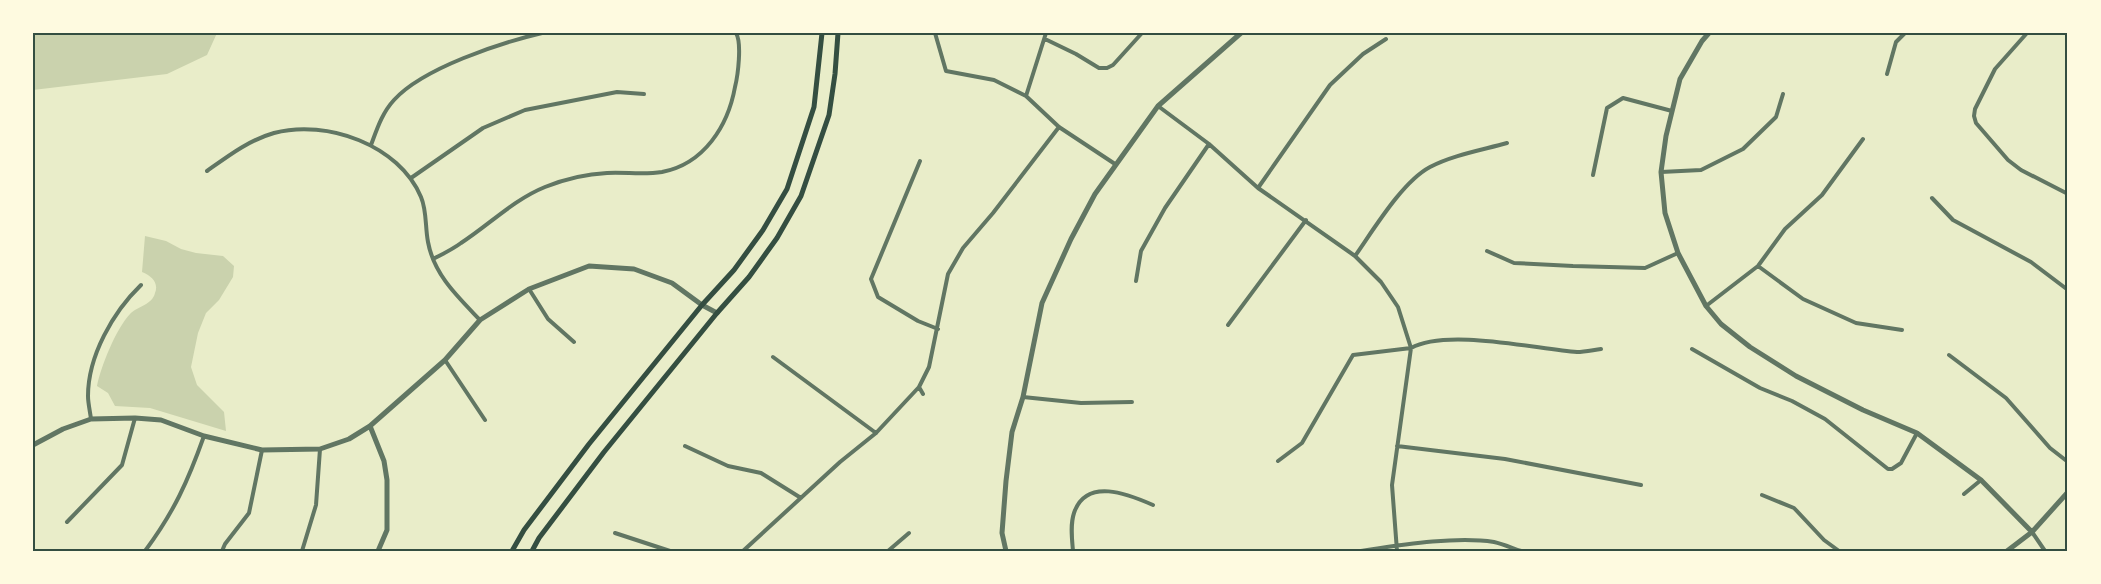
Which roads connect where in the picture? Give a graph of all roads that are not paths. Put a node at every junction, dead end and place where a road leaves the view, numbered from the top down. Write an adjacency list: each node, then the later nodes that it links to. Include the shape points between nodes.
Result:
1 (542, 33): 24 (street, via 489,48 408,87 383,114)
2 (735, 33): 38 (street, via 738,52 731,108 708,146 688,162 664,171 585,176 544,187)
3 (822, 33): 44 (main road, via 814,107 787,189 734,270)
4 (838, 33): 46 (main road, via 829,115 801,196 749,277)
5 (935, 33): 17 (street, via 946,71 994,80)
6 (1046, 33): 12 (street)
7 (1142, 33): 12 (street, via 1107,68 1094,66)
8 (1241, 33): 18 (street)
9 (1709, 33): 19 (street, via 1680,79)
10 (1905, 33): 14 (street, via 1896,42)
11 (2027, 33): 32 (street, via 1995,69 1974,116 2008,160)
12 (1045, 39): 17 (street)
13 (1386, 39): 31 (street, via 1363,54 1330,85)
14 (1887, 74)
15 (644, 94): 30 (street, via 617,92 525,110 483,128)
16 (1783, 94): 28 (street, via 1776,117 1743,149 1701,170)
17 (1026, 96): 20 (street)
18 (1158, 106): 23 (street); 26 (street)
19 (1672, 111): 28 (street); 29 (street, via 1623,98 1607,108)
20 (1059, 127): 26 (street); 49 (street, via 963,248 948,274)
21 (1863, 140): 39 (street, via 1822,195 1785,229)
22 (1507, 143): 37 (street, via 1429,167 1399,193)
23 (1209, 144): 31 (street); 40 (street, via 1141,251)
24 (371, 145): 27 (street, via 321,131 274,133 249,143); 30 (street, via 393,158)
25 (920, 161): 49 (street, via 871,279 878,297)
26 (1115, 165): 60 (street, via 1071,239 1042,303)
27 (207, 171)
28 (1661, 172): 36 (street, via 1665,213)
29 (1593, 175)
30 (411, 178): 38 (street, via 422,198)
31 (1258, 188): 34 (street)
32 (2068, 194)
33 (1932, 198): 43 (street, via 1953,220 2031,262)
34 (1306, 220): 37 (street); 48 (street)
35 (1487, 251): 36 (street, via 1515,263 1645,267)
36 (1678, 253): 45 (street)
37 (1355, 256): 52 (street, via 1381,282 1398,307)
38 (434, 259): 47 (street, via 441,276)
39 (1758, 266): 45 (street); 50 (street, via 1803,299 1856,323)
40 (1136, 281)
41 (141, 285): 63 (street, via 129,297 95,356 88,396)
42 (529, 289): 44 (street, via 589,266 634,269 672,283); 47 (street); 51 (street, via 548,318)
43 (2068, 290)
44 (702, 305): 46 (street); 93 (main road, via 589,444 524,530)
45 (1706, 306): 67 (street, via 1743,342 1796,376)
46 (717, 313): 94 (main road, via 604,452)
47 (480, 320): 57 (street)
48 (1228, 325)
49 (938, 329): 58 (street, via 929,367)
50 (1902, 330)
51 (574, 342)
52 (1411, 348): 53 (street, via 1447,340 1579,352); 72 (street); 75 (street, via 1353,355 1302,443)
53 (1600, 349)
54 (1692, 349): 67 (street, via 1825,419 1888,469 1900,463)
55 (1949, 355): 76 (street, via 2006,398)
56 (773, 357): 66 (street)
57 (445, 360): 64 (street); 65 (street)
58 (919, 387): 59 (street); 66 (street)
59 (923, 394)
60 (1023, 398): 61 (street); 98 (street, via 1012,432 1006,481 1002,533)
61 (1131, 402)
62 (135, 418): 63 (street); 69 (street, via 162,420); 84 (street, via 122,465)
63 (91, 419): 70 (street)
64 (485, 420)
65 (370, 426): 73 (street, via 349,439); 92 (street, via 387,480 387,530)
66 (876, 433): 82 (street)
67 (1917, 433): 77 (street)
68 (33, 436): 70 (street)
69 (204, 436): 74 (street); 89 (street, via 188,481)
70 (35, 444)
71 (685, 446): 82 (street, via 728,466 761,473)
72 (1397, 446): 78 (street, via 1505,459); 88 (street, via 1392,485)
73 (320, 449): 74 (street); 91 (street, via 316,505)
74 (262, 450): 90 (street, via 249,513)
75 (1278, 461)
76 (2068, 462)
77 (1981, 480): 80 (street); 85 (street)
78 (1641, 485)
79 (2068, 492): 85 (street)
80 (1964, 494)
81 (1762, 495): 102 (street, via 1794,508)
82 (801, 498): 96 (street)
83 (1153, 505): 99 (street, via 1132,496 1089,492 1074,513)
84 (67, 522)
85 (2032, 532): 103 (street); 104 (street)
86 (615, 533): 95 (street)
87 (909, 533): 97 (street)
88 (1397, 548): 100 (street); 101 (street, via 1476,540 1497,542)
89 (146, 551)
90 (222, 551)
91 (302, 551)
92 (378, 551)
93 (513, 551)
94 (532, 551)
95 (670, 551)
96 (743, 551)
97 (888, 551)
98 (1006, 551)
99 (1073, 551)
100 (1361, 551)
101 (1521, 551)
102 (1839, 551)
103 (2007, 551)
104 (2045, 551)

